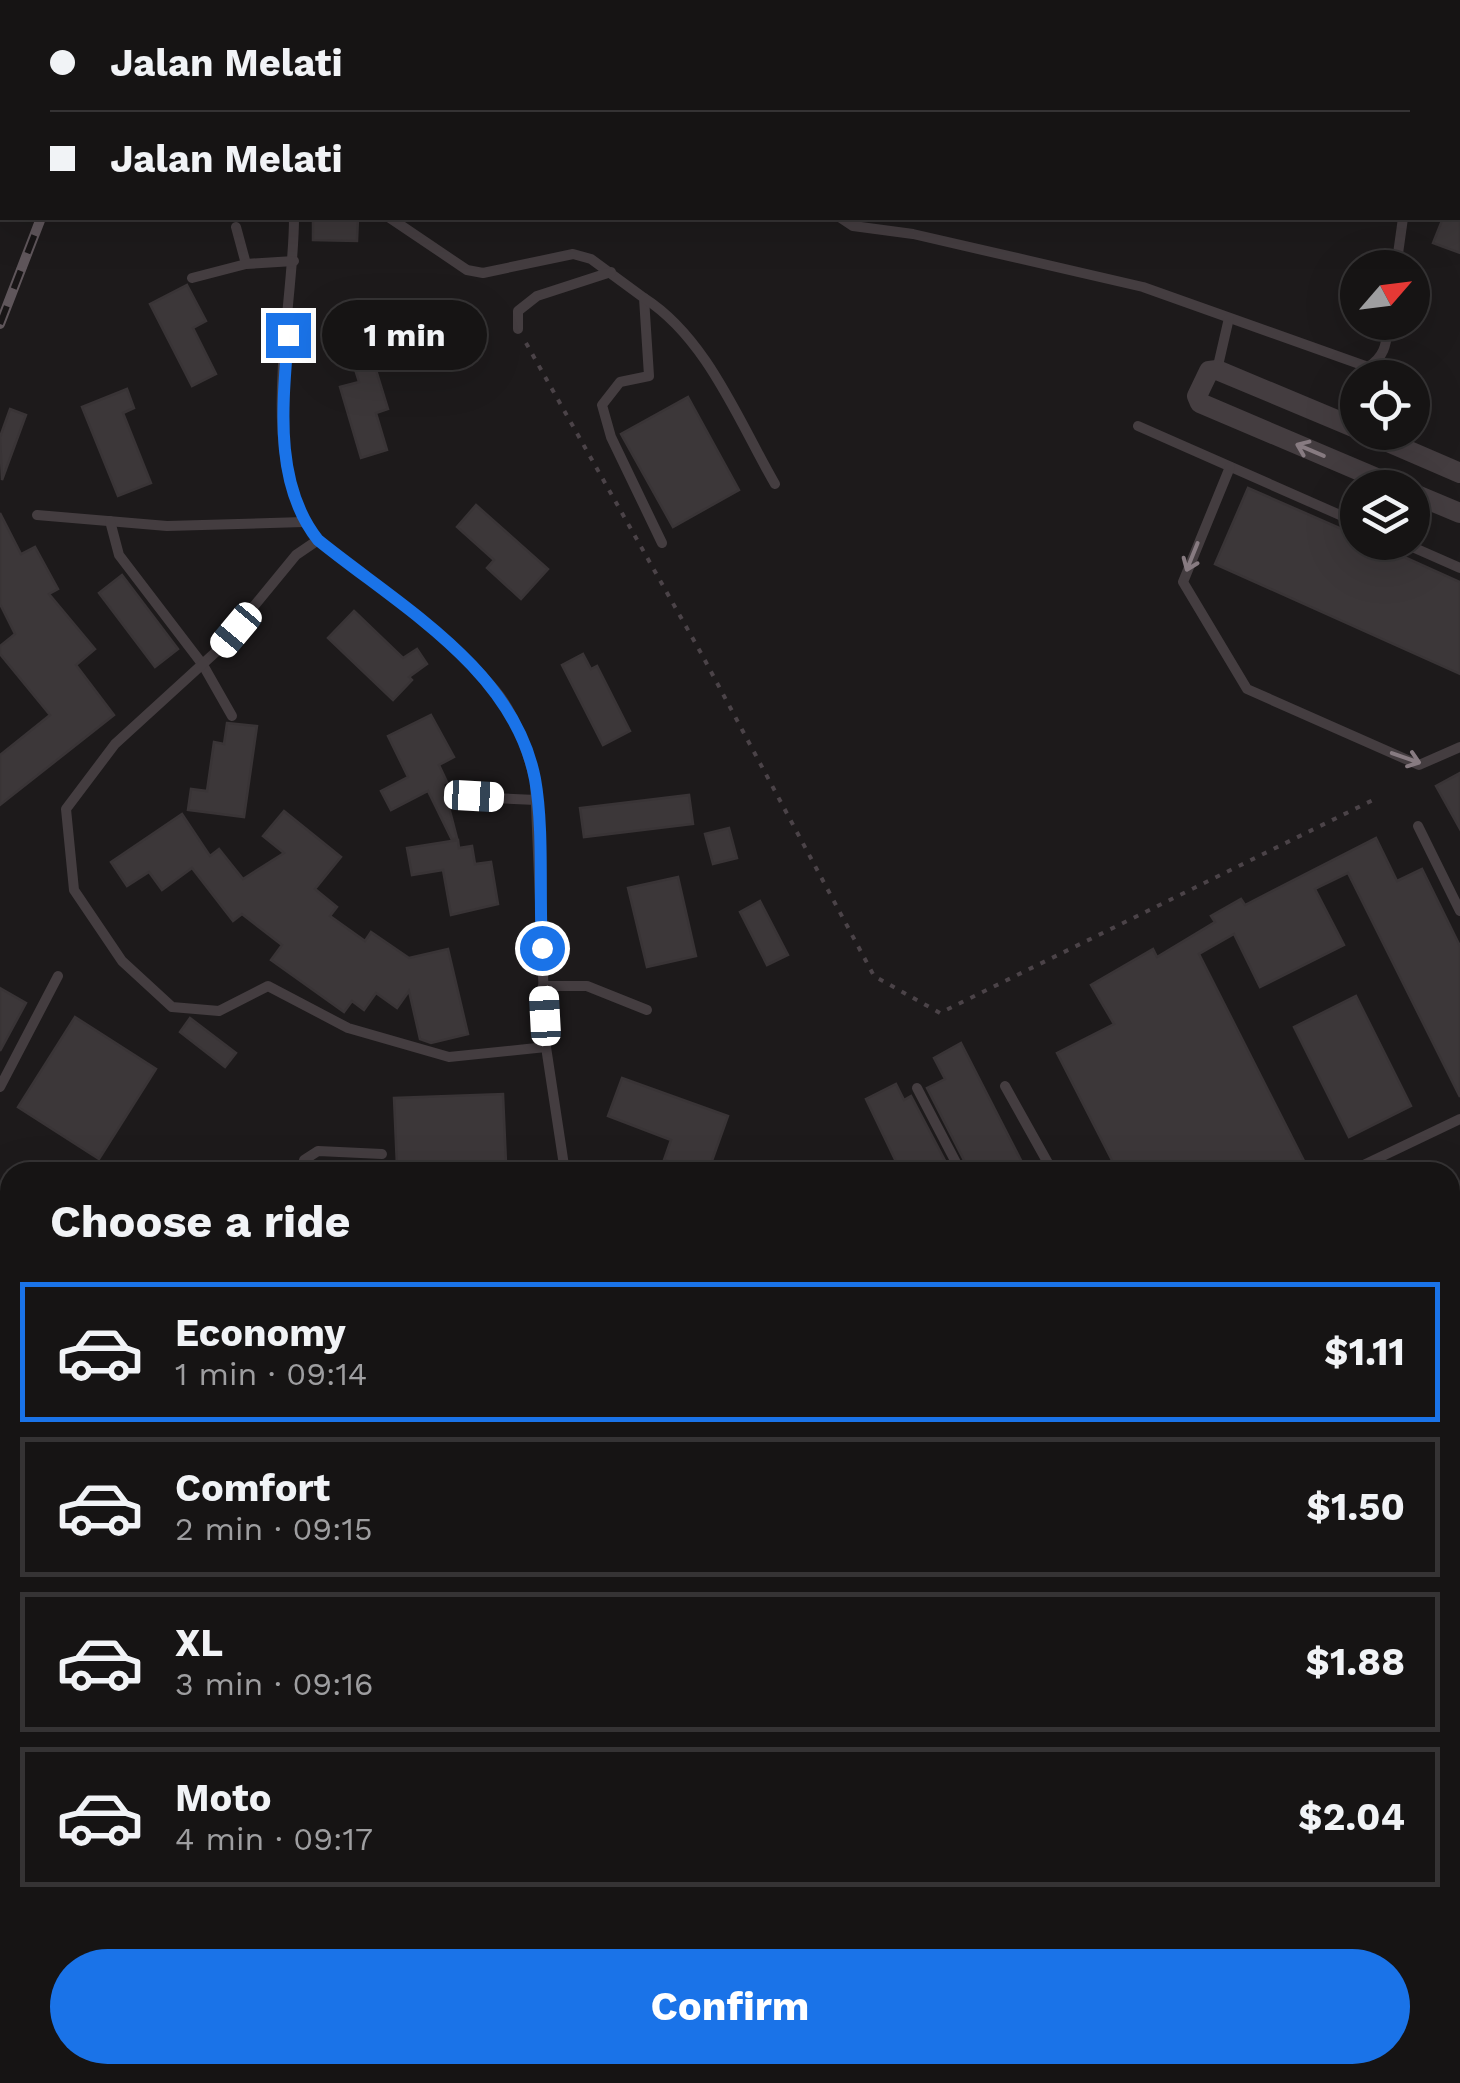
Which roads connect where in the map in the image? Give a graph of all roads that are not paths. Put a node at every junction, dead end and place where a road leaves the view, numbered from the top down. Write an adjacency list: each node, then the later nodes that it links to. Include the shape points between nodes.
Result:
1 (12, 0): 2 (lane)
2 (24, 0)
3 (294, 220): 9 (lane)
4 (393, 220): 11 (lane, via 467,270 483,273 573,254)
5 (844, 220): 14 (lane, via 1143,287)
6 (1403, 220): 8 (lane)
7 (236, 227): 10 (lane)
8 (1399, 250)
9 (294, 261): 10 (lane); 30 (lane, via 282,426)
10 (246, 264): 12 (lane)
11 (611, 272): 13 (lane); 15 (lane, via 537,296 518,311)
12 (192, 278)
13 (644, 298): 24 (lane, via 670,314 690,339); 32 (lane, via 649,376 620,382 602,405)
14 (1228, 318): 16 (lane, via 1368,367 1380,360); 17 (lane)
15 (518, 329)
16 (1387, 340)
17 (1217, 370): 18 (street); 22 (street, one-way to 17, via 1200,404 1208,371)
18 (1340, 421)
19 (1138, 426): 21 (lane)
20 (1407, 450): 23 (street)
21 (1230, 468): 28 (lane); 37 (lane, one-way to 37, via 1184,582 1247,689 1418,766)
22 (1357, 470)
23 (1460, 473)
24 (775, 484)
25 (1430, 500): 26 (street)
26 (1460, 513)
27 (36, 515): 29 (lane)
28 (1340, 515)
29 (110, 521): 30 (lane); 35 (lane, via 119,555)
30 (304, 522): 31 (lane)
31 (318, 540): 35 (lane, via 296,555); 39 (lane, via 497,691 530,761)
32 (662, 544)
33 (1430, 555): 34 (lane)
34 (1460, 568)
35 (203, 665): 36 (lane); 45 (lane, via 116,744 66,808 74,890 122,960 172,1007 220,1011 268,986 348,1028 449,1057)
36 (232, 716)
37 (1460, 747)
38 (474, 796): 39 (lane)
39 (536, 800): 43 (lane)
40 (1418, 826): 41 (lane)
41 (1460, 911)
42 (58, 976): 46 (lane)
43 (543, 986): 44 (lane, via 587,986); 45 (lane)
44 (647, 1010)
45 (546, 1048): 52 (lane)
46 (0, 1086)
47 (1006, 1086): 54 (lane)
48 (917, 1088): 53 (lane)
49 (1460, 1119): 55 (lane)
50 (382, 1154): 51 (lane, via 318,1151)
51 (304, 1162)
52 (563, 1162)
53 (956, 1162)
54 (1048, 1162)
55 (1370, 1162)

